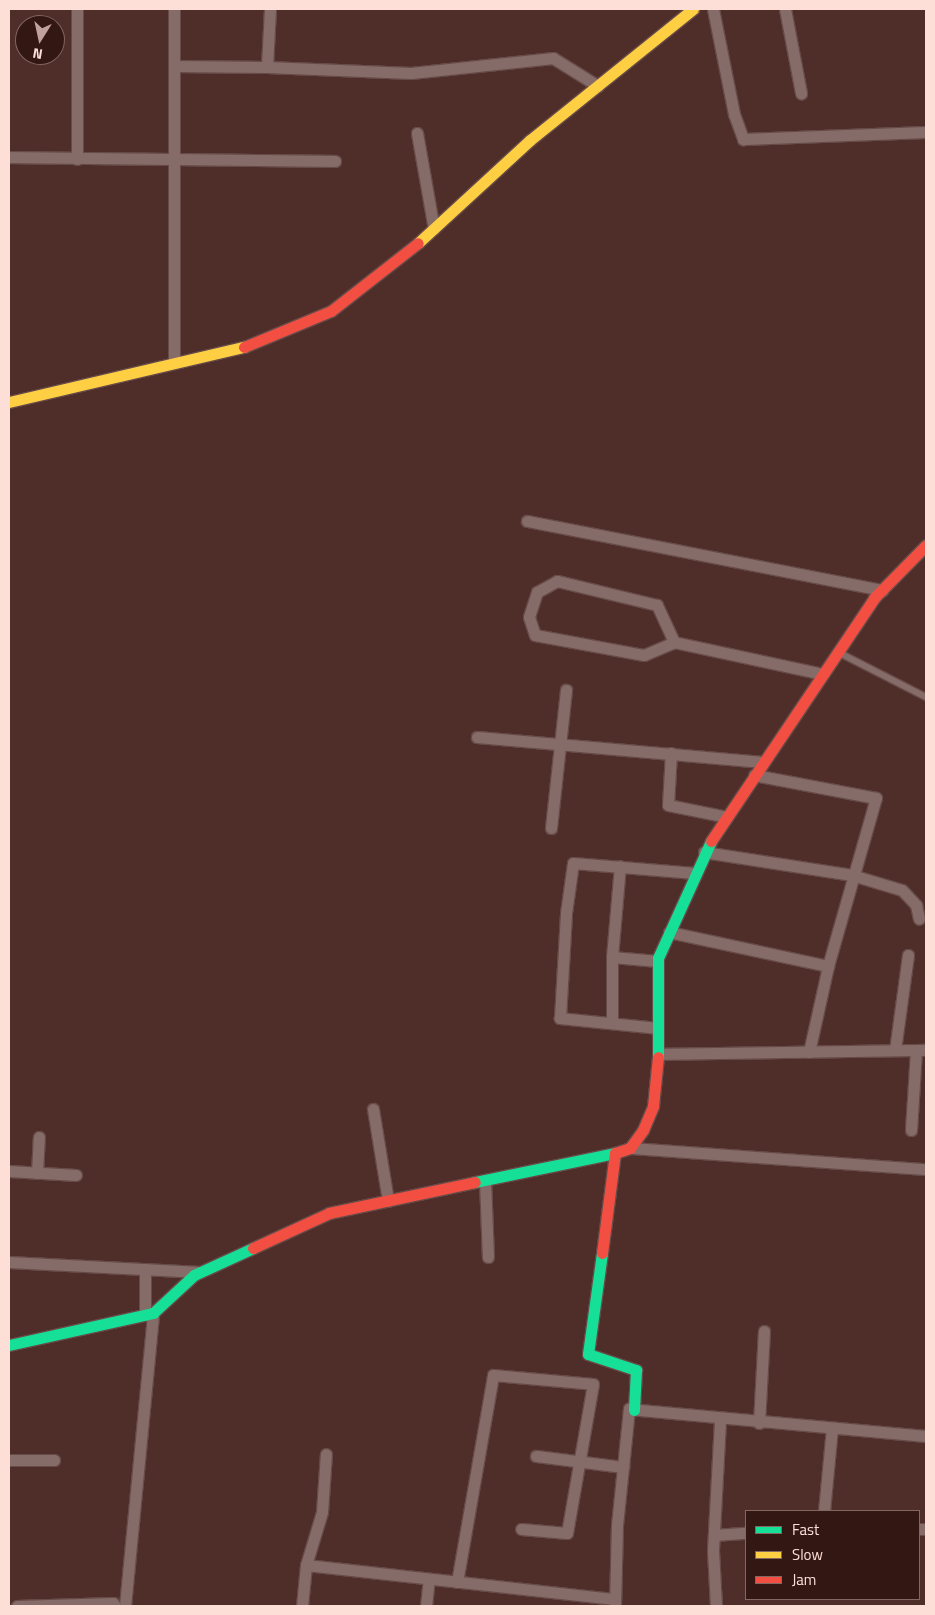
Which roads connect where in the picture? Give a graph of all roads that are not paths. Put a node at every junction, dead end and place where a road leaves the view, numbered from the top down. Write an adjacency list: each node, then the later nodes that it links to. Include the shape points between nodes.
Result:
1 (77, 9): 14 (street)
2 (174, 9): 7 (street)
3 (270, 9): 8 (street)
4 (693, 9): 9 (street)
5 (713, 9): 11 (street, via 734,114 743,139)
6 (784, 9): 10 (street)
7 (174, 66): 8 (street); 16 (street)
8 (267, 67): 9 (street, via 411,73 554,58)
9 (598, 86): 17 (street, via 530,140)
10 (801, 93)
11 (926, 132)
12 (417, 133): 17 (street)
13 (9, 158): 14 (street)
14 (77, 159): 16 (street)
15 (335, 161): 16 (street)
16 (173, 162): 18 (street)
17 (434, 229): 18 (street, via 400,260 331,311 245,347)
18 (174, 363): 19 (street)
19 (9, 402)
20 (527, 521): 22 (street)
21 (926, 545): 22 (street)
22 (882, 590): 24 (street)
23 (674, 642): 23 (street, via 644,655 535,635 529,617 537,592 557,581 657,605); 25 (street)
24 (838, 652): 25 (street); 27 (lane)
25 (823, 674): 31 (street)
26 (566, 690): 29 (street)
27 (926, 697)
28 (477, 737): 29 (street)
29 (560, 744): 30 (street); 34 (street)
30 (671, 753): 31 (street); 33 (street, via 668,805)
31 (762, 762): 32 (street)
32 (754, 775): 33 (street); 38 (street, via 876,798)
33 (727, 816): 35 (street)
34 (550, 828)
35 (704, 852): 37 (street); 38 (street)
36 (620, 866): 37 (street); 42 (street); 45 (street, via 573,863 561,989 560,1018)
37 (695, 873): 40 (street)
38 (852, 876): 39 (street, via 902,890 916,905); 44 (street)
39 (919, 919)
40 (669, 932): 43 (street); 44 (street)
41 (908, 955): 47 (street)
42 (612, 958): 43 (street); 45 (street)
43 (658, 961): 46 (street)
44 (828, 966): 49 (street)
45 (612, 1023): 46 (street)
46 (658, 1028): 50 (street)
47 (895, 1050): 48 (street); 49 (street)
48 (921, 1050): 52 (street)
49 (809, 1052): 50 (street)
50 (658, 1054): 54 (street, via 653,1106 643,1130)
51 (373, 1109): 61 (street)
52 (911, 1130)
53 (39, 1137): 58 (street)
54 (630, 1148): 55 (street); 56 (street)
55 (615, 1153): 60 (street); 69 (street, via 588,1354 636,1370)
56 (926, 1169)
57 (9, 1171): 58 (street)
58 (37, 1173): 59 (street)
59 (76, 1175)
60 (485, 1180): 61 (street); 62 (street)
61 (388, 1201): 65 (street, via 329,1214)
62 (488, 1257)
63 (9, 1262): 64 (street)
64 (145, 1269): 65 (street); 66 (street)
65 (200, 1272): 66 (street)
66 (149, 1314): 68 (street); 90 (street)
67 (764, 1331): 71 (street)
68 (9, 1345)
69 (634, 1410): 70 (street); 79 (street, via 629,1409)
70 (720, 1419): 71 (street); 83 (street)
71 (759, 1423): 72 (street)
72 (832, 1428): 73 (street); 80 (street)
73 (926, 1436)
74 (326, 1454): 84 (street, via 322,1512)
75 (536, 1456): 78 (street)
76 (9, 1460): 77 (street)
77 (54, 1460)
78 (579, 1462): 79 (street); 81 (street, via 567,1533); 86 (street, via 593,1384 493,1375)
79 (623, 1468): 87 (street)
80 (824, 1510)
81 (521, 1529)
82 (745, 1533): 83 (street)
83 (714, 1535): 93 (street)
84 (306, 1565): 85 (street); 91 (street)
85 (429, 1579): 86 (street); 92 (street)
86 (457, 1582): 87 (street)
87 (615, 1603)
88 (17, 1606): 89 (street, via 113,1603)
89 (114, 1606)
90 (124, 1606)
91 (302, 1606)
92 (426, 1606)
93 (716, 1606)

